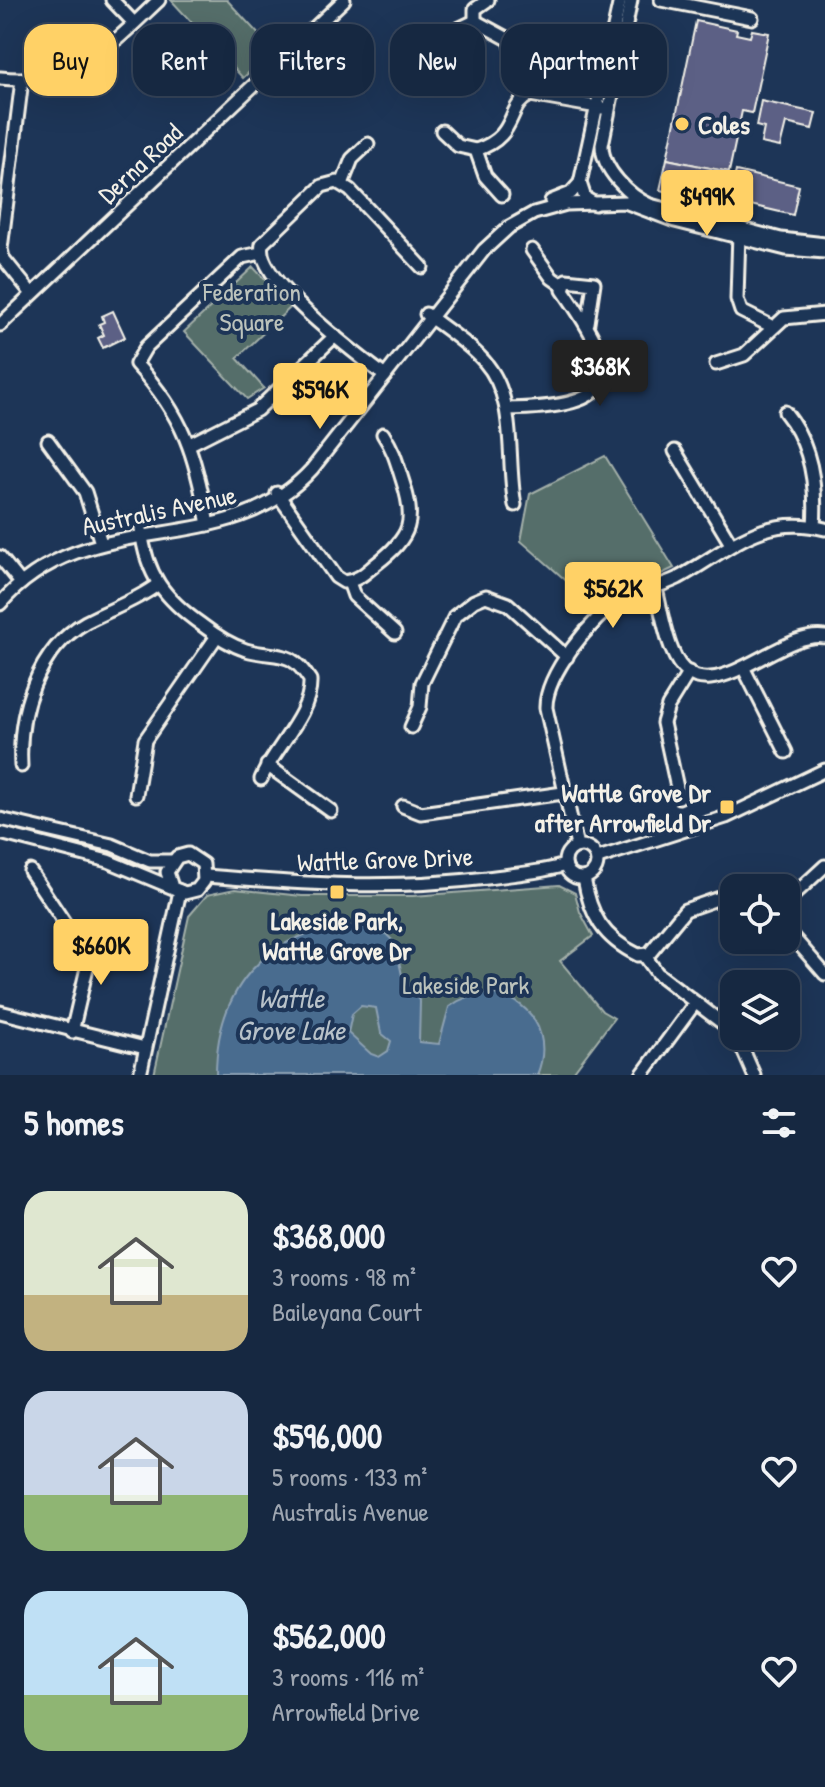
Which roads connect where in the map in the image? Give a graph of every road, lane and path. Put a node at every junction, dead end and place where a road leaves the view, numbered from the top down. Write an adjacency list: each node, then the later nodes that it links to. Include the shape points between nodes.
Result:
1 (112, 0): 10 (street)
2 (159, 0): 10 (street)
3 (344, 0): 34 (street, Derna Road)
4 (488, 0): 9 (street, via 475,9)
5 (620, 0): 12 (street)
6 (630, 0): 13 (street); 18 (street)
7 (661, 0): 8 (street)
8 (752, 18)
9 (475, 21): 11 (street); 17 (street, via 510,40)
10 (134, 23): 15 (street, via 86,63 51,77)
11 (469, 24)
12 (616, 24)
13 (621, 24)
14 (0, 78): 15 (street)
15 (22, 80): 34 (street, via 1,249)
16 (605, 96): 18 (street)
17 (526, 97): 18 (street); 21 (street, via 507,130)
18 (603, 108): 22 (street, via 602,149); 23 (street)
19 (442, 131): 21 (street, via 458,146)
20 (368, 144): 24 (street, via 352,159)
21 (476, 150): 25 (street, via 485,176)
22 (614, 172): 23 (street, via 594,166); 26 (street, via 618,193); 27 (street, Australis Avenue, via 635,197 650,205)
23 (581, 180): 26 (street, via 585,198); 36 (street, Australis Avenue, via 571,193 497,229)
24 (342, 184): 31 (street, via 322,186 268,236); 32 (street)
25 (502, 195)
26 (600, 204): 27 (street, Australis Avenue, via 629,203 658,217); 36 (street, Australis Avenue, via 555,206 509,227)
27 (739, 232): 28 (street, Australis Avenue); 30 (street, Australis Avenue, via 786,249); 39 (street, via 741,311)
28 (825, 244)
29 (532, 250): 33 (street)
30 (825, 252)
31 (261, 253): 40 (street, via 271,271); 47 (street, via 238,260 146,347 136,364 165,398)
32 (422, 267)
33 (562, 285): 37 (street); 37 (street, via 568,279 593,282)
34 (32, 294): 38 (street, Derna Road)
35 (825, 314): 39 (street, via 793,316)
36 (428, 315): 42 (street, Australis Avenue); 43 (street, via 490,368)
37 (588, 323): 43 (street, via 604,367 595,389 562,407)
38 (0, 325)
39 (773, 327): 41 (street, via 744,355)
40 (335, 336): 42 (street); 47 (street, via 257,410)
41 (716, 364)
42 (382, 374): 49 (street, Australis Avenue)
43 (506, 409): 50 (street)
44 (785, 412): 52 (street, via 812,467)
45 (383, 434): 58 (street, via 400,462 410,522 394,550)
46 (48, 441): 54 (street, via 80,483)
47 (190, 444): 51 (street)
48 (675, 451): 55 (street)
49 (278, 495): 51 (street, Australis Avenue, via 238,519); 58 (street, via 332,573)
50 (515, 505)
51 (208, 522): 53 (street, Australis Avenue)
52 (819, 528): 55 (street, via 763,528)
53 (141, 532): 54 (street, Australis Avenue); 59 (street)
54 (100, 539): 57 (street, Australis Avenue, via 60,550)
55 (731, 544): 60 (street)
56 (0, 557): 57 (street)
57 (19, 581): 61 (street, Australis Avenue); 62 (street, Australis Avenue)
58 (349, 582): 63 (street, via 354,596)
59 (157, 585): 64 (street); 72 (street, via 74,630 49,655 29,699)
60 (656, 589): 66 (street, via 622,599); 68 (street, via 672,650)
61 (0, 595)
62 (0, 604)
63 (395, 633)
64 (217, 636): 71 (street, via 245,650 291,658 310,680 305,704); 76 (street, via 145,740)
65 (825, 637): 67 (street, via 790,641)
66 (567, 657): 69 (street, via 508,604 486,596 474,601 455,616 422,683); 75 (street, via 552,675 546,697)
67 (744, 669): 68 (street, via 718,677); 70 (street)
68 (689, 672): 77 (street, via 663,723)
69 (411, 727)
70 (786, 752)
71 (267, 765): 74 (street); 79 (street)
72 (21, 766)
73 (825, 770): 83 (street, via 726,817)
74 (261, 779)
75 (563, 793): 78 (street, via 421,813); 82 (street)
76 (136, 795)
77 (679, 797)
78 (403, 806)
79 (331, 811)
80 (0, 819): 84 (street, via 112,845 150,861)
81 (0, 833): 90 (street, via 108,861)
82 (577, 846): 83 (street, via 590,847); 85 (street, via 569,851)
83 (598, 858): 89 (street, via 596,869)
84 (172, 861): 88 (street, via 194,856); 90 (street, via 167,872)
85 (565, 865): 88 (street, Wattle Grove Drive, via 393,885 296,885); 89 (street, via 572,875)
86 (825, 866): 91 (street)
87 (30, 871): 99 (street, via 66,925 88,940 90,955)
88 (206, 876): 90 (street, via 197,890)
89 (584, 878): 94 (street, via 598,925)
90 (175, 888): 100 (street)
91 (800, 889)
92 (720, 898): 94 (street, via 685,910)
93 (800, 945): 95 (street)
94 (645, 956): 96 (street, via 657,973)
95 (825, 974)
96 (695, 1003): 98 (street); 103 (street)
97 (0, 1012): 99 (street)
98 (720, 1022)
99 (72, 1032): 100 (street)
100 (145, 1048): 102 (street)
101 (743, 1050): 104 (street)
102 (140, 1075)
103 (642, 1075)
104 (754, 1075)

